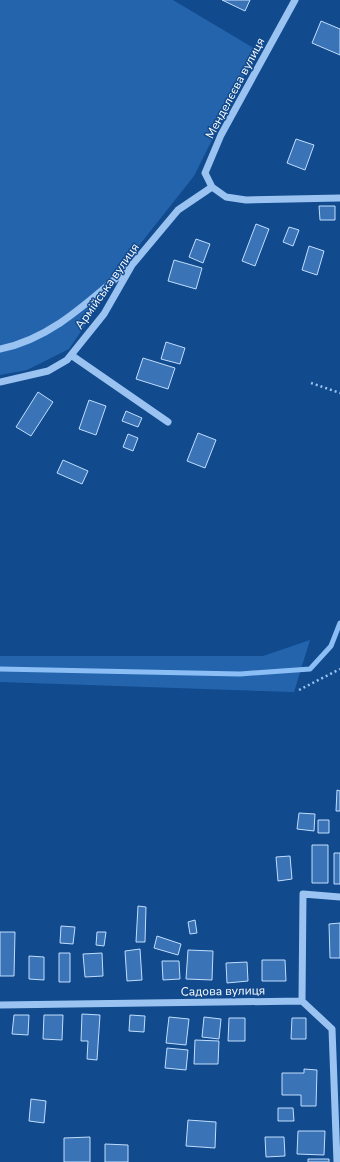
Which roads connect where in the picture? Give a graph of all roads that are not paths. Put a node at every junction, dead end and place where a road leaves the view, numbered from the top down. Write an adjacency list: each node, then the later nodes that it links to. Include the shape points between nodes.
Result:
1 (295, 0): 2 (street, Менделєєва вулиця, via 221,135 205,173)
2 (212, 187): 3 (street, via 226,197 246,200); 4 (street, Армійська вулиця, via 178,210)
3 (340, 198)
4 (132, 265): 5 (street, via 82,308 56,326 11,347); 6 (street, Армійська вулиця, via 104,314)
5 (0, 349)
6 (71, 355): 7 (street, Армійська вулиця, via 67,360 48,370); 8 (street)
7 (0, 382)
8 (168, 422)
9 (340, 897): 10 (street, via 303,894)
10 (302, 1001): 11 (street, Садова вулиця); 12 (street, via 332,1029)
11 (0, 1005)
12 (337, 1162)

